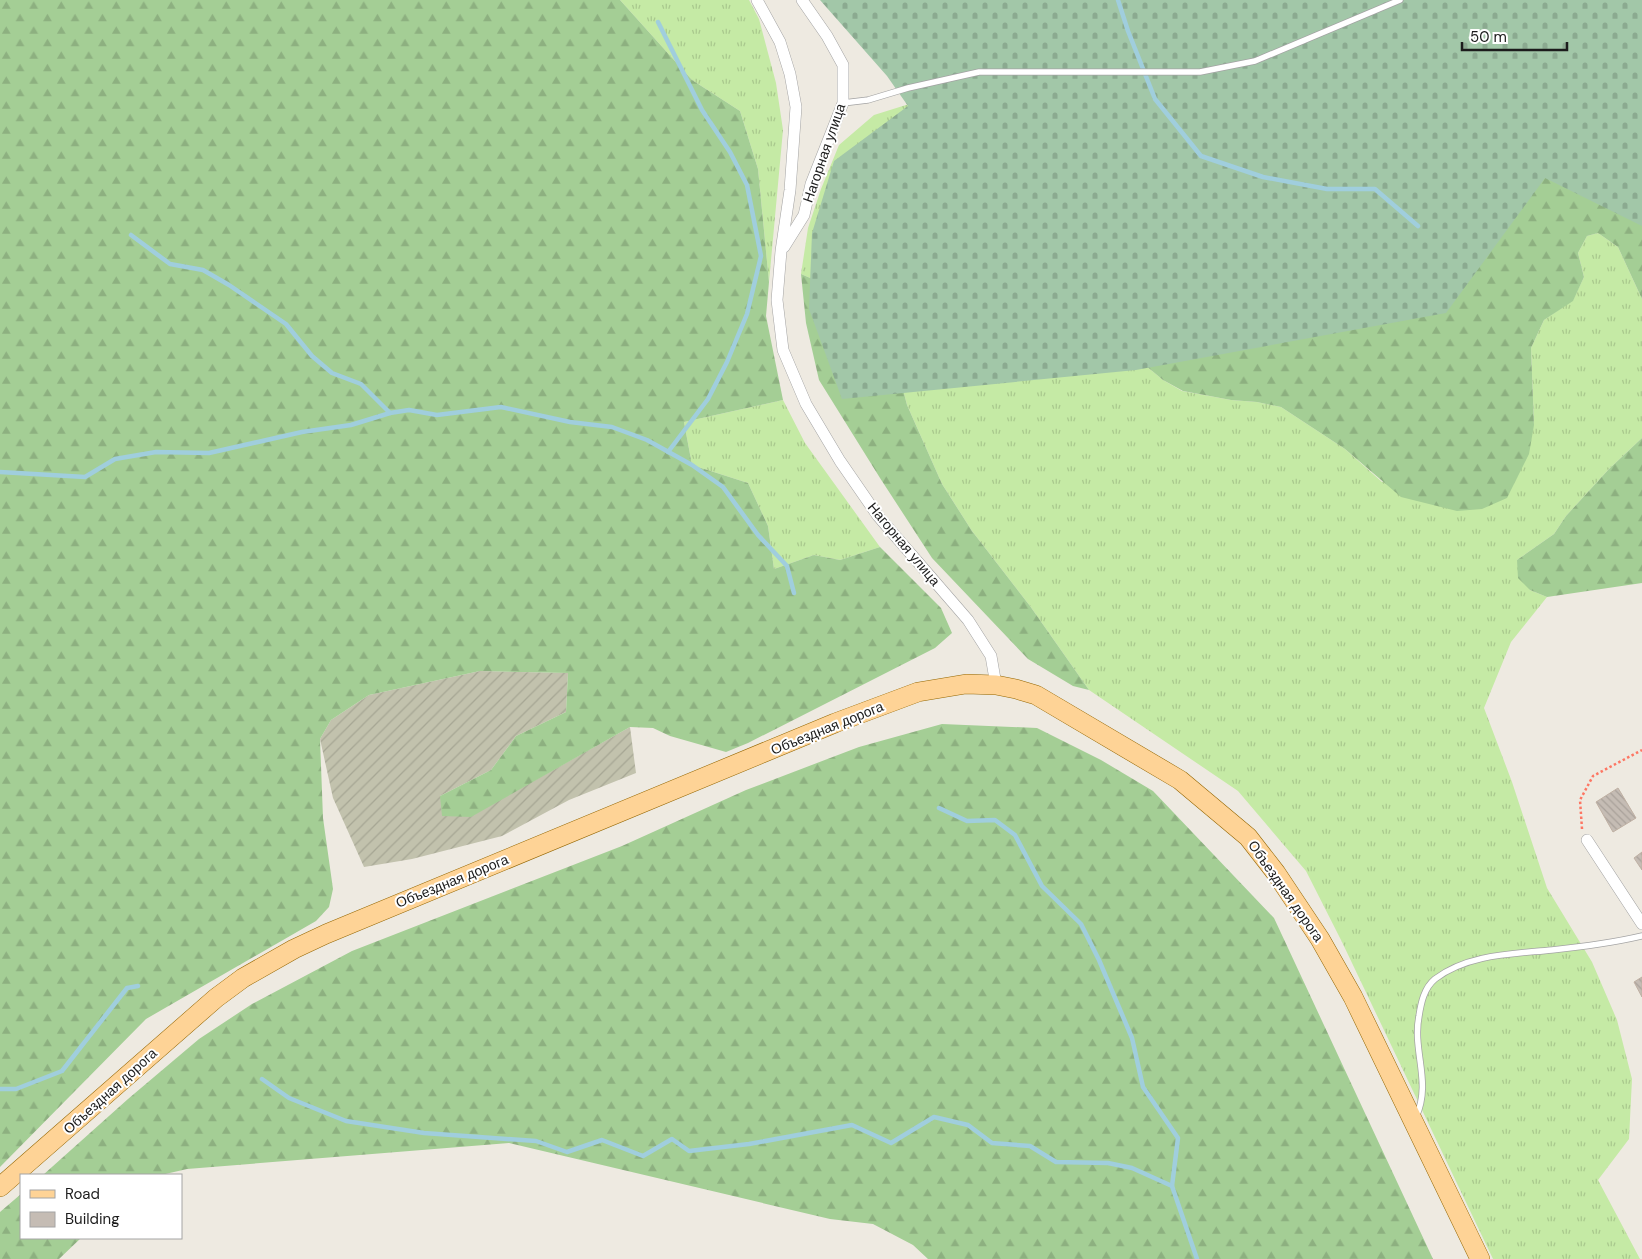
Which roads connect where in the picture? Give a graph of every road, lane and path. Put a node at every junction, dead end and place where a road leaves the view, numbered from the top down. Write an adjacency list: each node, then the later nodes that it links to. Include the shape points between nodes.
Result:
1 (756, 0): 5 (street, Нагорная улица, via 780,42 796,107 790,190)
2 (802, 0): 4 (street, Нагорная улица, via 843,65)
3 (1400, 0): 4 (lane, via 1256,61 1200,72 979,72 868,100)
4 (843, 103): 5 (street, Нагорная улица, via 811,184 804,215)
5 (781, 251): 6 (street, Нагорная улица, via 777,300 783,350 806,404 878,516 968,620 991,656)
6 (996, 685): 11 (main road, Объездная дорога, via 1036,695 1138,754 1180,780 1248,837 1276,872 1320,939); 12 (main road, Объездная дорога, via 966,684 918,692 835,723 294,949 243,978 210,1004)
7 (1642, 750): 8 (path, via 1593,776 1580,800 1581,828)
8 (1586, 840): 9 (street)
9 (1642, 924)
10 (1642, 936): 11 (lane, via 1610,944 1488,957 1461,964 1434,980 1423,996 1417,1026 1424,1084 1422,1105)
11 (1414, 1122): 13 (main road, Объездная дорога)
12 (0, 1187)
13 (1480, 1259)

